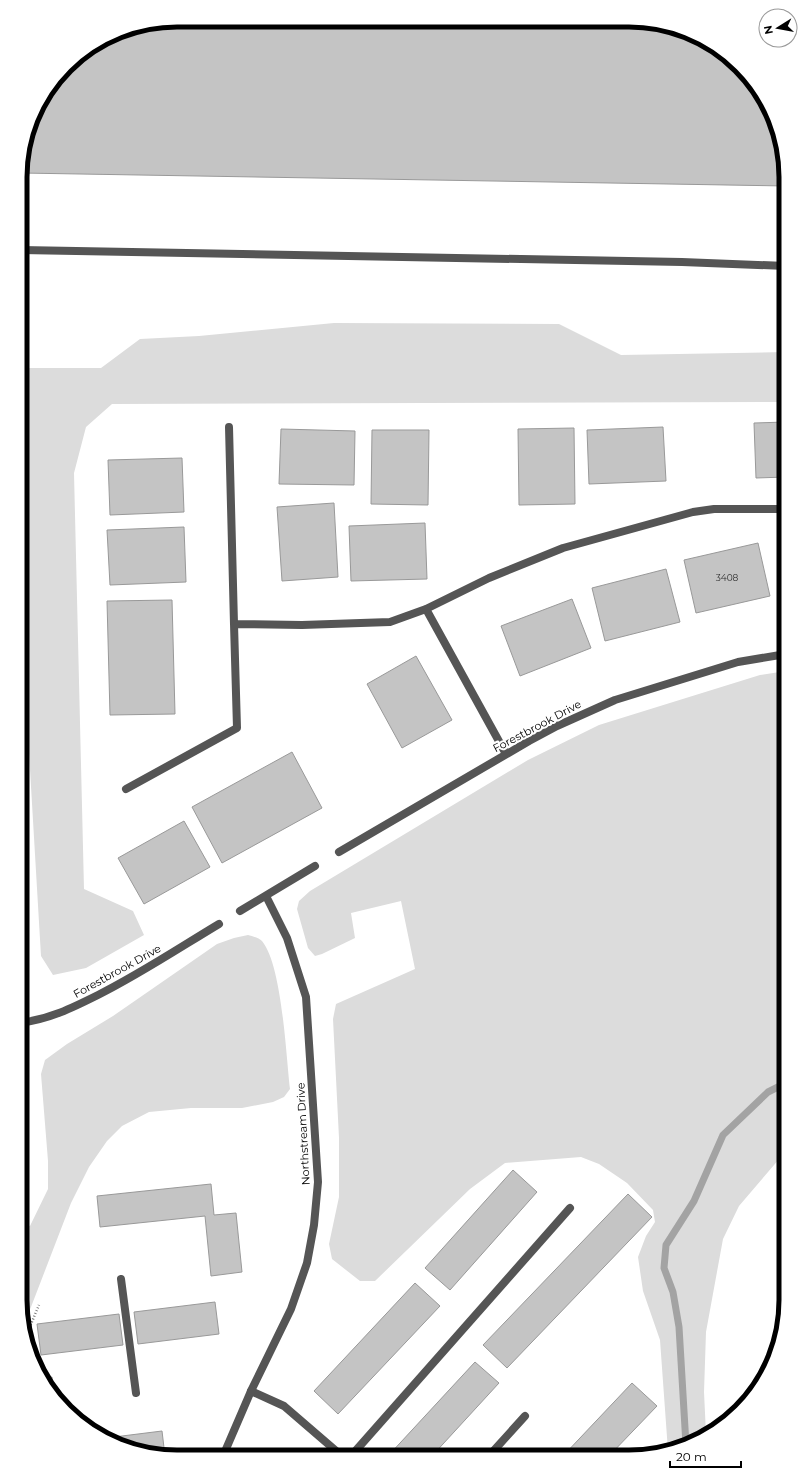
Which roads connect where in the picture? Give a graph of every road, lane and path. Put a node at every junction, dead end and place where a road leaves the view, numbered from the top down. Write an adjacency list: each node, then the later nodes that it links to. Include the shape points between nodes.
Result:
1 (27, 250): 2 (street)
2 (779, 266)
3 (229, 427): 6 (street)
4 (779, 509): 5 (street, via 693,512 563,548 489,578)
5 (426, 609): 6 (street, via 390,622); 8 (street)
6 (234, 624): 9 (street, via 237,728)
7 (779, 655): 8 (street, Forestbrook Drive, via 738,662 615,700 557,726)
8 (506, 754): 10 (street, Forestbrook Drive)
9 (126, 789)
10 (339, 852)
11 (315, 866): 12 (street)
12 (266, 896): 13 (street); 20 (street, Northstream Drive, via 287,938 306,997 318,1182 307,1263 291,1309)
13 (240, 912)
14 (219, 924): 15 (street, Forestbrook Drive, via 98,996 64,1012)
15 (27, 1022)
16 (570, 1208): 25 (street)
17 (121, 1279): 21 (street)
18 (39, 1305): 19 (path)
19 (30, 1327)
20 (251, 1391): 23 (street, Northstream Drive); 24 (street, via 284,1406)
21 (136, 1393)
22 (525, 1416): 26 (street)
23 (226, 1450)
24 (335, 1450)
25 (356, 1450)
26 (494, 1450)

